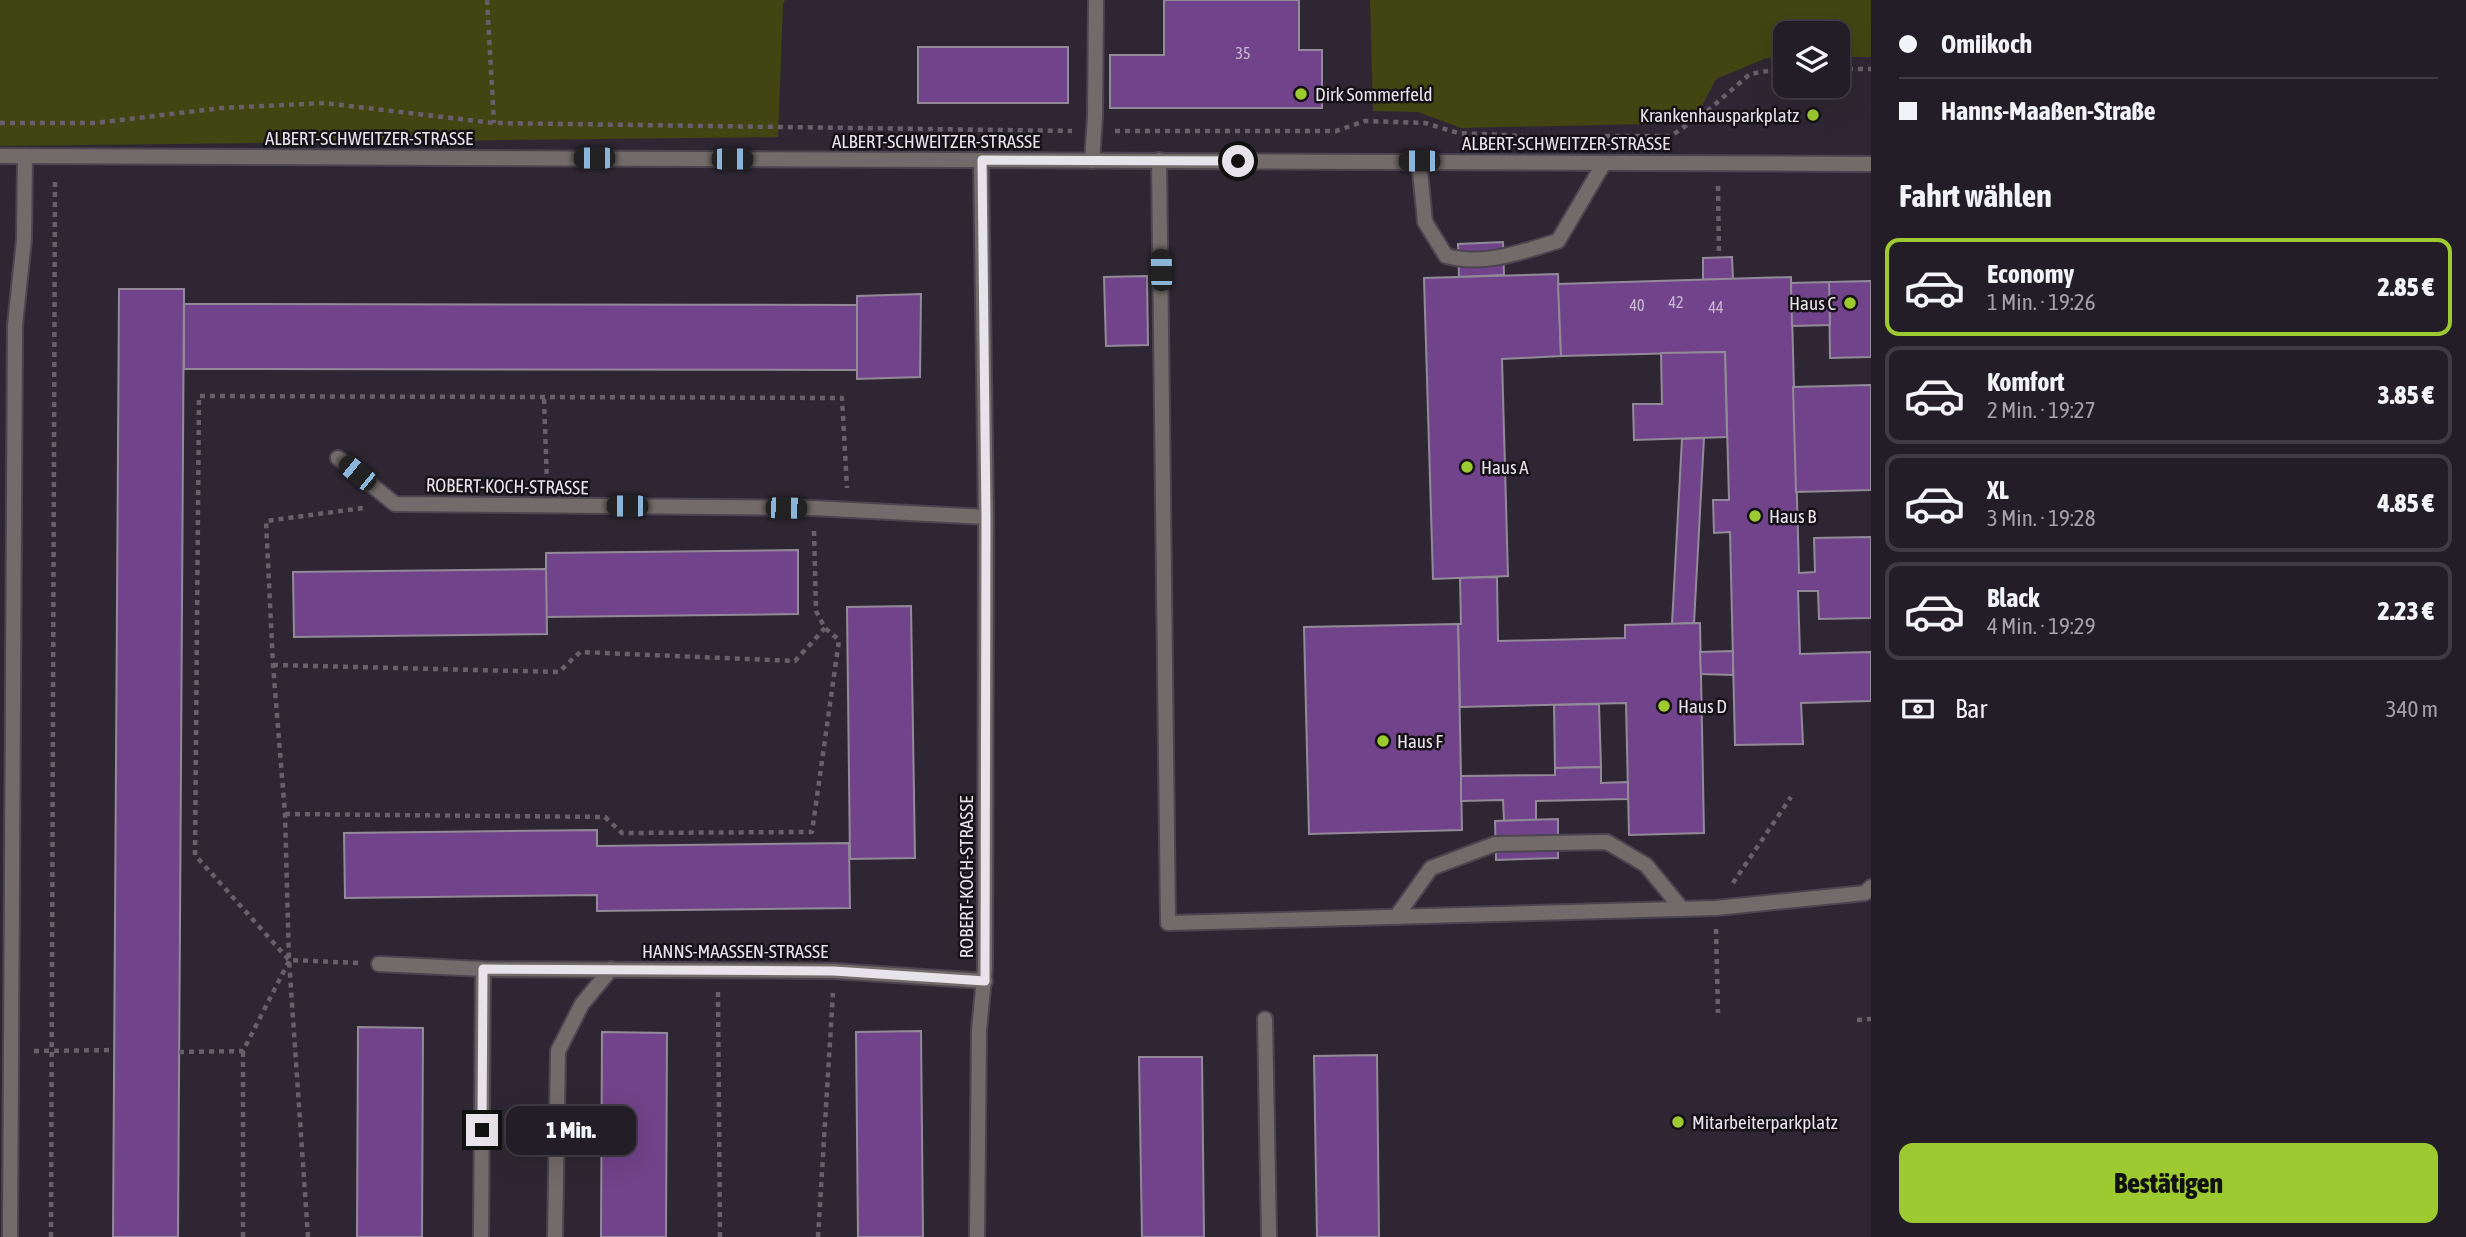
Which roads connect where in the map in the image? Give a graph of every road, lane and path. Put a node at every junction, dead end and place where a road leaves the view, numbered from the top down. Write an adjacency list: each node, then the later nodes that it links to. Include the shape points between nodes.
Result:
1 (487, 0): 7 (path)
2 (1096, 0): 8 (street)
3 (1850, 69): 4 (path)
4 (1871, 69)
5 (1773, 70): 10 (path, via 1750,74 1671,136)
6 (0, 123): 7 (path, via 95,123 222,108 324,103)
7 (494, 123): 8 (path)
8 (1094, 131): 9 (path, via 1336,131 1364,121 1425,123 1458,133); 15 (street)
9 (1532, 136)
10 (1602, 136)
11 (0, 156): 12 (street, ALBERT-SCHWEITZER-STRASSE)
12 (25, 156): 13 (street, ALBERT-SCHWEITZER-STRASSE); 45 (street, via 24,240 15,325)
13 (55, 156): 14 (street, ALBERT-SCHWEITZER-STRASSE); 47 (path)
14 (982, 160): 15 (street, ALBERT-SCHWEITZER-STRASSE); 28 (street, ROBERT-KOCH-STRASSE)
15 (1092, 160): 16 (street, ALBERT-SCHWEITZER-STRASSE)
16 (1159, 160): 17 (street, ALBERT-SCHWEITZER-STRASSE); 34 (street, via 1168,923)
17 (1419, 161): 18 (street, ALBERT-SCHWEITZER-STRASSE); 18 (street, via 1425,222 1446,256 1459,260 1503,258 1558,242)
18 (1604, 163): 19 (street, ALBERT-SCHWEITZER-STRASSE)
19 (1717, 164): 20 (street, ALBERT-SCHWEITZER-STRASSE); 21 (path)
20 (1871, 164)
21 (1718, 257)
22 (544, 399): 25 (path); 27 (path, via 842,398); 35 (path, via 199,396 195,855)
23 (338, 458): 24 (street)
24 (395, 504): 25 (street, ROBERT-KOCH-STRASSE); 30 (path, via 266,521)
25 (547, 505): 26 (street, ROBERT-KOCH-STRASSE)
26 (813, 508): 27 (street, ROBERT-KOCH-STRASSE); 29 (path, via 816,611)
27 (848, 510): 28 (street, ROBERT-KOCH-STRASSE)
28 (986, 517): 41 (street, ROBERT-KOCH-STRASSE)
29 (825, 628): 30 (path, via 795,661 580,652 559,672); 31 (path, via 839,640 812,832 622,833 605,817)
30 (273, 665): 31 (path)
31 (285, 814): 35 (path)
32 (1871, 887): 33 (street, via 1865,893)
33 (1682, 909): 34 (street); 34 (street, via 1646,865 1607,842 1495,844 1431,868)
34 (1396, 917)
35 (289, 960): 36 (path); 48 (path); 53 (path)
36 (379, 964): 37 (street, HANNS-MAASSEN-STRASSE)
37 (483, 969): 38 (street, HANNS-MAASSEN-STRASSE); 54 (street)
38 (611, 970): 39 (street, HANNS-MAASSEN-STRASSE); 55 (street, via 582,1004 558,1051)
39 (718, 970): 40 (street, HANNS-MAASSEN-STRASSE); 56 (path)
40 (834, 971): 41 (street, HANNS-MAASSEN-STRASSE); 57 (path)
41 (985, 981): 58 (street, ROBERT-KOCH-STRASSE, via 979,1030)
42 (1265, 1019): 59 (street)
43 (1871, 1019): 44 (path)
44 (1857, 1020)
45 (12, 1050): 47 (path); 50 (street)
46 (114, 1050): 47 (path)
47 (51, 1051): 51 (path)
48 (243, 1051): 49 (path); 52 (path)
49 (179, 1052)
50 (10, 1237)
51 (51, 1237)
52 (243, 1237)
53 (308, 1237)
54 (481, 1237)
55 (555, 1237)
56 (720, 1237)
57 (818, 1237)
58 (977, 1237)
59 (1269, 1237)

